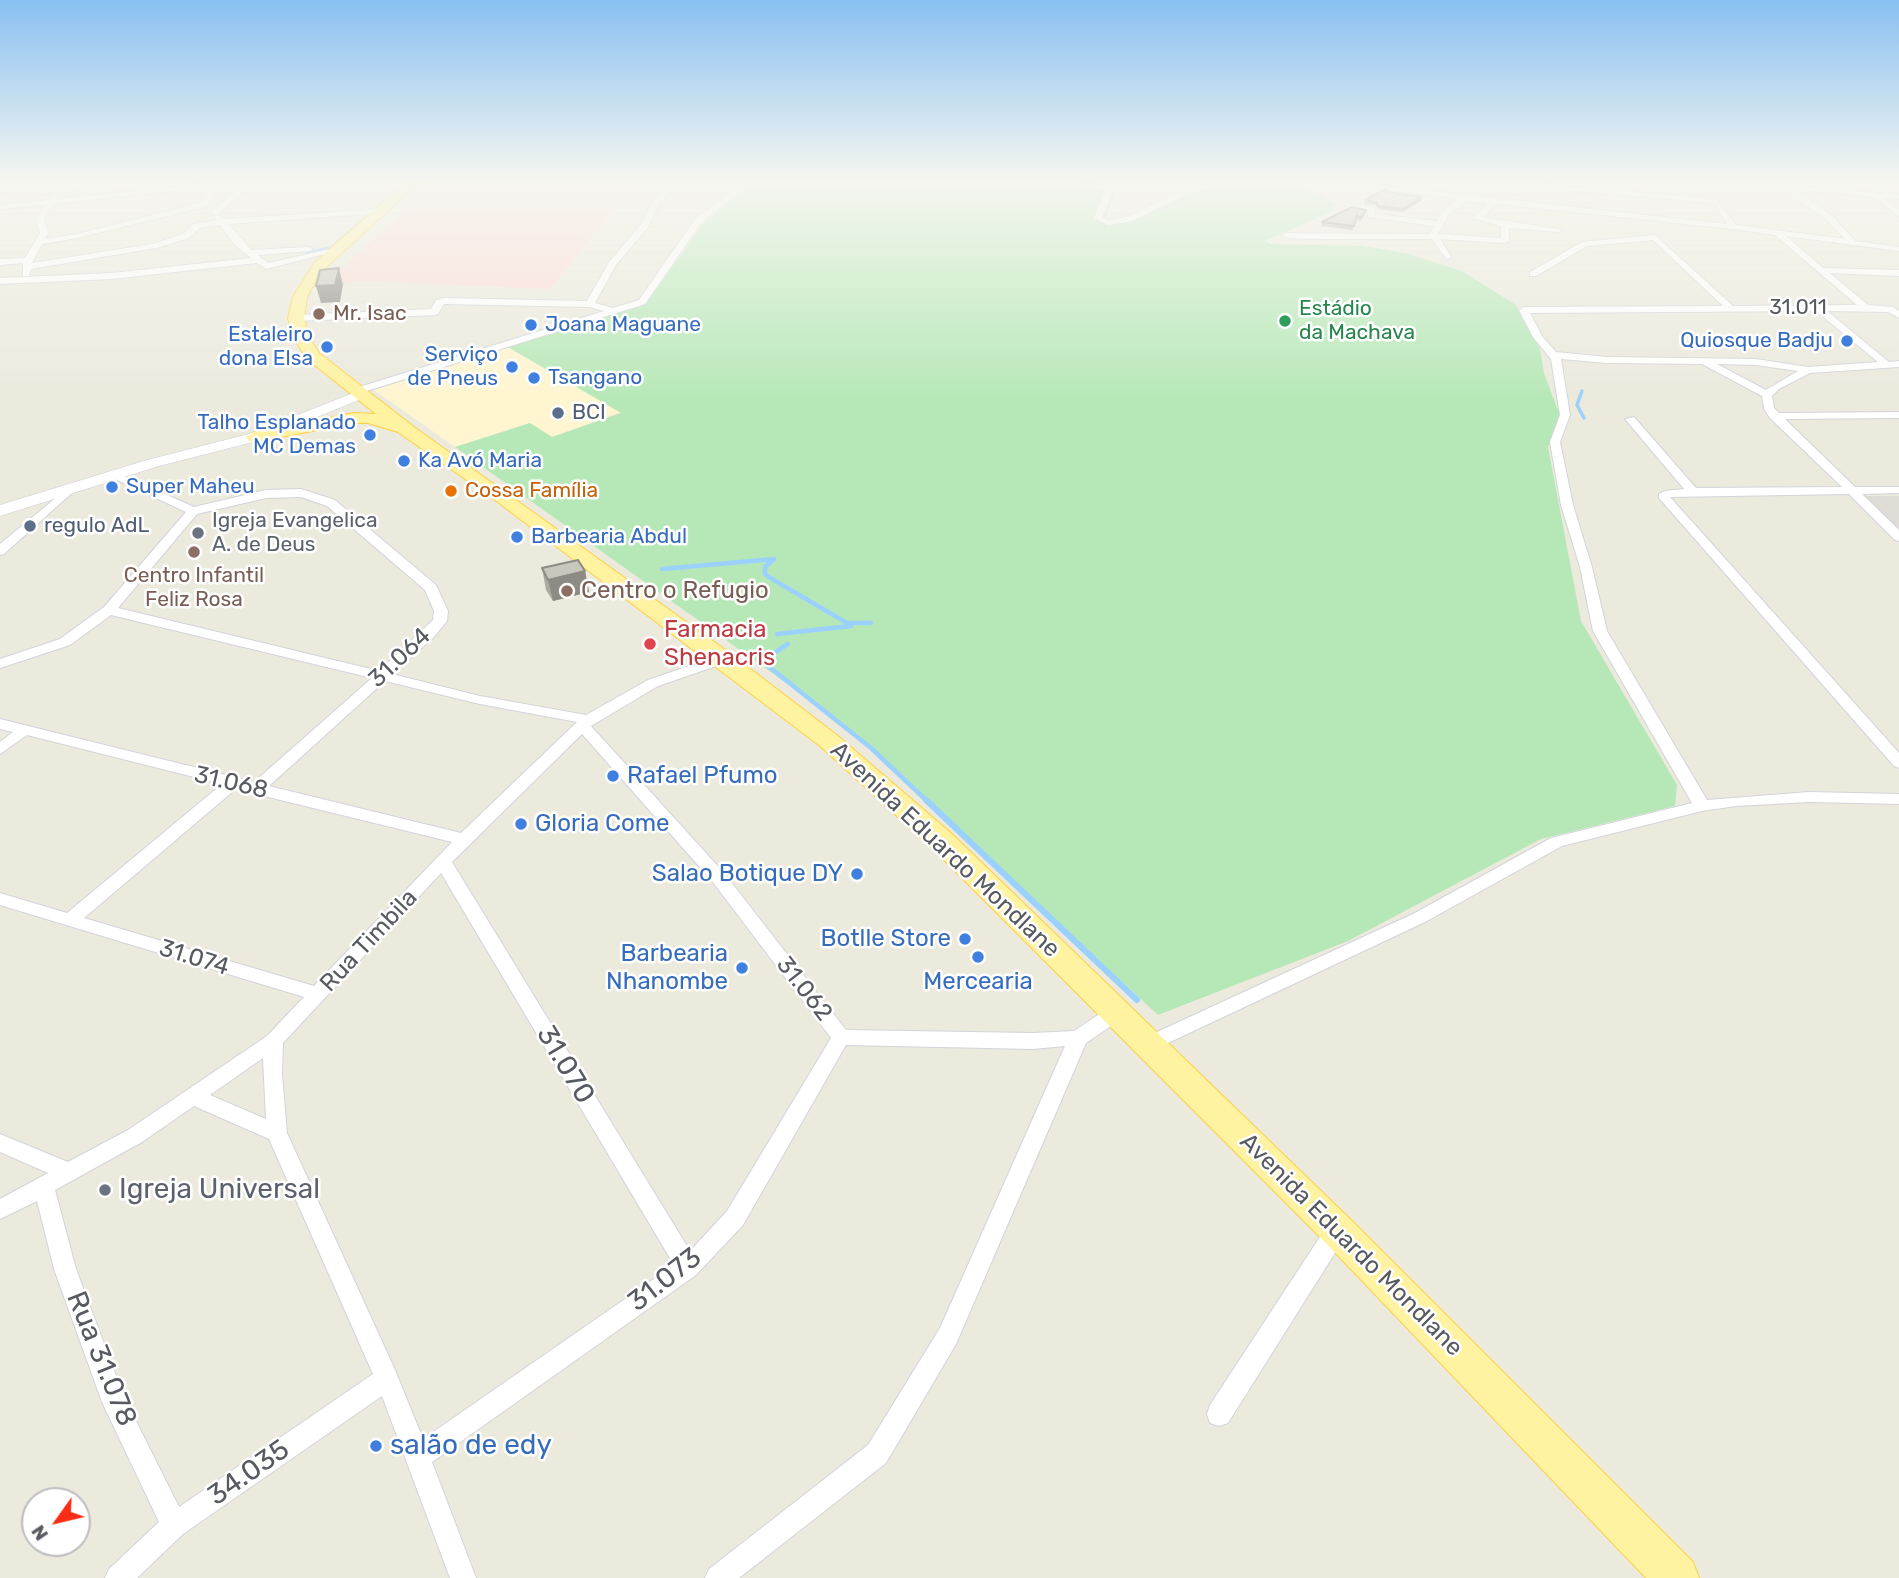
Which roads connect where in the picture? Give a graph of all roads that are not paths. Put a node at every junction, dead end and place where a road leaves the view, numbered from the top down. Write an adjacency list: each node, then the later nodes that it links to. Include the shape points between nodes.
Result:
1 (250, 253): 14 (street)
2 (32, 254): 16 (street)
3 (96, 254): 16 (street)
4 (143, 254): 20 (street)
5 (316, 254): 14 (street, via 266,265)
6 (332, 254): 31 (main road, via 309,279)
7 (621, 254): 25 (street)
8 (673, 254): 29 (street, via 642,302)
9 (1445, 254): 13 (street)
10 (1568, 254): 19 (street)
11 (1673, 254): 26 (street)
12 (1801, 254): 17 (street)
13 (1447, 257)
14 (258, 260): 20 (street)
15 (0, 262): 16 (street)
16 (27, 263): 21 (street)
17 (1820, 270): 18 (street); 23 (street)
18 (1899, 273)
19 (1533, 274)
20 (112, 276): 21 (street)
21 (26, 280): 22 (street)
22 (0, 281)
23 (1856, 298): 24 (street); 27 (street)
24 (1899, 299)
25 (590, 304): 29 (street); 31 (street, via 444,301 435,312)
26 (1730, 308): 28 (street, 31.011); 32 (street, 31.011, via 1524,310)
27 (1866, 308): 28 (street, 31.011); 30 (street, 31.011, via 1890,309)
28 (1818, 309): 34 (street)
29 (610, 310): 37 (street)
30 (1899, 315)
31 (296, 318): 37 (main road, Avenida Eduardo Mondlane, via 313,356)
32 (1554, 355): 33 (street); 65 (street, via 1565,415 1555,442 1600,631)
33 (1703, 361): 36 (street, via 1756,362); 38 (street)
34 (1886, 364): 35 (street); 36 (street)
35 (1899, 364)
36 (1808, 370): 38 (street)
37 (359, 393): 42 (main road, Avenida Eduardo Mondlane); 43 (street)
38 (1767, 395): 40 (street)
39 (1899, 415): 40 (street)
40 (1774, 416): 47 (street)
41 (1630, 419): 48 (street)
42 (408, 431): 43 (main road, via 370,418 354,418); 54 (main road, Avenida Eduardo Mondlane)
43 (255, 437): 44 (street)
44 (116, 475): 45 (street); 49 (street)
45 (69, 490): 50 (street); 52 (street)
46 (1899, 490): 47 (street)
47 (1850, 491): 48 (street); 51 (street)
48 (1693, 492): 61 (street, via 1663,496)
49 (193, 511): 53 (street); 56 (street, 31.064, via 266,494 318,496 409,568 431,588 441,611 440,621)
50 (0, 512)
51 (1899, 537)
52 (0, 551)
53 (109, 610): 55 (street, via 65,642); 56 (street)
54 (723, 659): 57 (street, Rua Timbila, via 653,683); 71 (main road, Avenida Eduardo Mondlane, via 829,741 921,822)
55 (0, 664)
56 (382, 676): 57 (street); 63 (street, 31.064)
57 (585, 723): 66 (street, Rua Timbila); 72 (street, 31.062, via 718,877)
58 (0, 724): 59 (street, 31.068)
59 (25, 730): 60 (street); 62 (street, 31.068)
60 (0, 750)
61 (1899, 763)
62 (232, 785): 63 (street, 31.068); 69 (street)
63 (256, 789): 66 (street, 31.068)
64 (1899, 799): 65 (street, via 1810,797)
65 (1702, 806): 75 (street, via 1557,842 1419,918)
66 (464, 839): 67 (street, Rua Timbila)
67 (443, 862): 70 (street, Rua Timbila); 83 (street, 31.070)
68 (0, 899): 69 (street, 31.074)
69 (69, 920): 70 (street, 31.074)
70 (319, 995): 74 (street, Rua Timbila)
71 (1116, 1012): 73 (street); 75 (main road, Avenida Eduardo Mondlane)
72 (841, 1037): 73 (street, 31.062); 83 (street, 31.073, via 735,1218)
73 (1078, 1038): 90 (street, via 948,1336 877,1454)
74 (274, 1041): 76 (street, Rua Timbila); 77 (street)
75 (1151, 1043): 82 (main road, Avenida Eduardo Mondlane)
76 (195, 1098): 77 (street); 79 (street, Rua Timbila)
77 (277, 1133): 84 (street)
78 (0, 1143): 79 (street)
79 (71, 1173): 80 (street, Rua Timbila)
80 (44, 1187): 81 (street, Rua Timbila); 87 (street, Rua 31.078, via 65,1269 114,1402)
81 (0, 1210)
82 (1337, 1230): 85 (street); 91 (main road, Avenida Eduardo Mondlane)
83 (688, 1268): 86 (street, 31.073)
84 (387, 1378): 86 (street); 87 (street, 34.035)
85 (1219, 1414)
86 (418, 1457): 89 (street)
87 (174, 1525): 88 (street, 34.035)
88 (118, 1578)
89 (463, 1578)
90 (718, 1578)
91 (1676, 1578)

